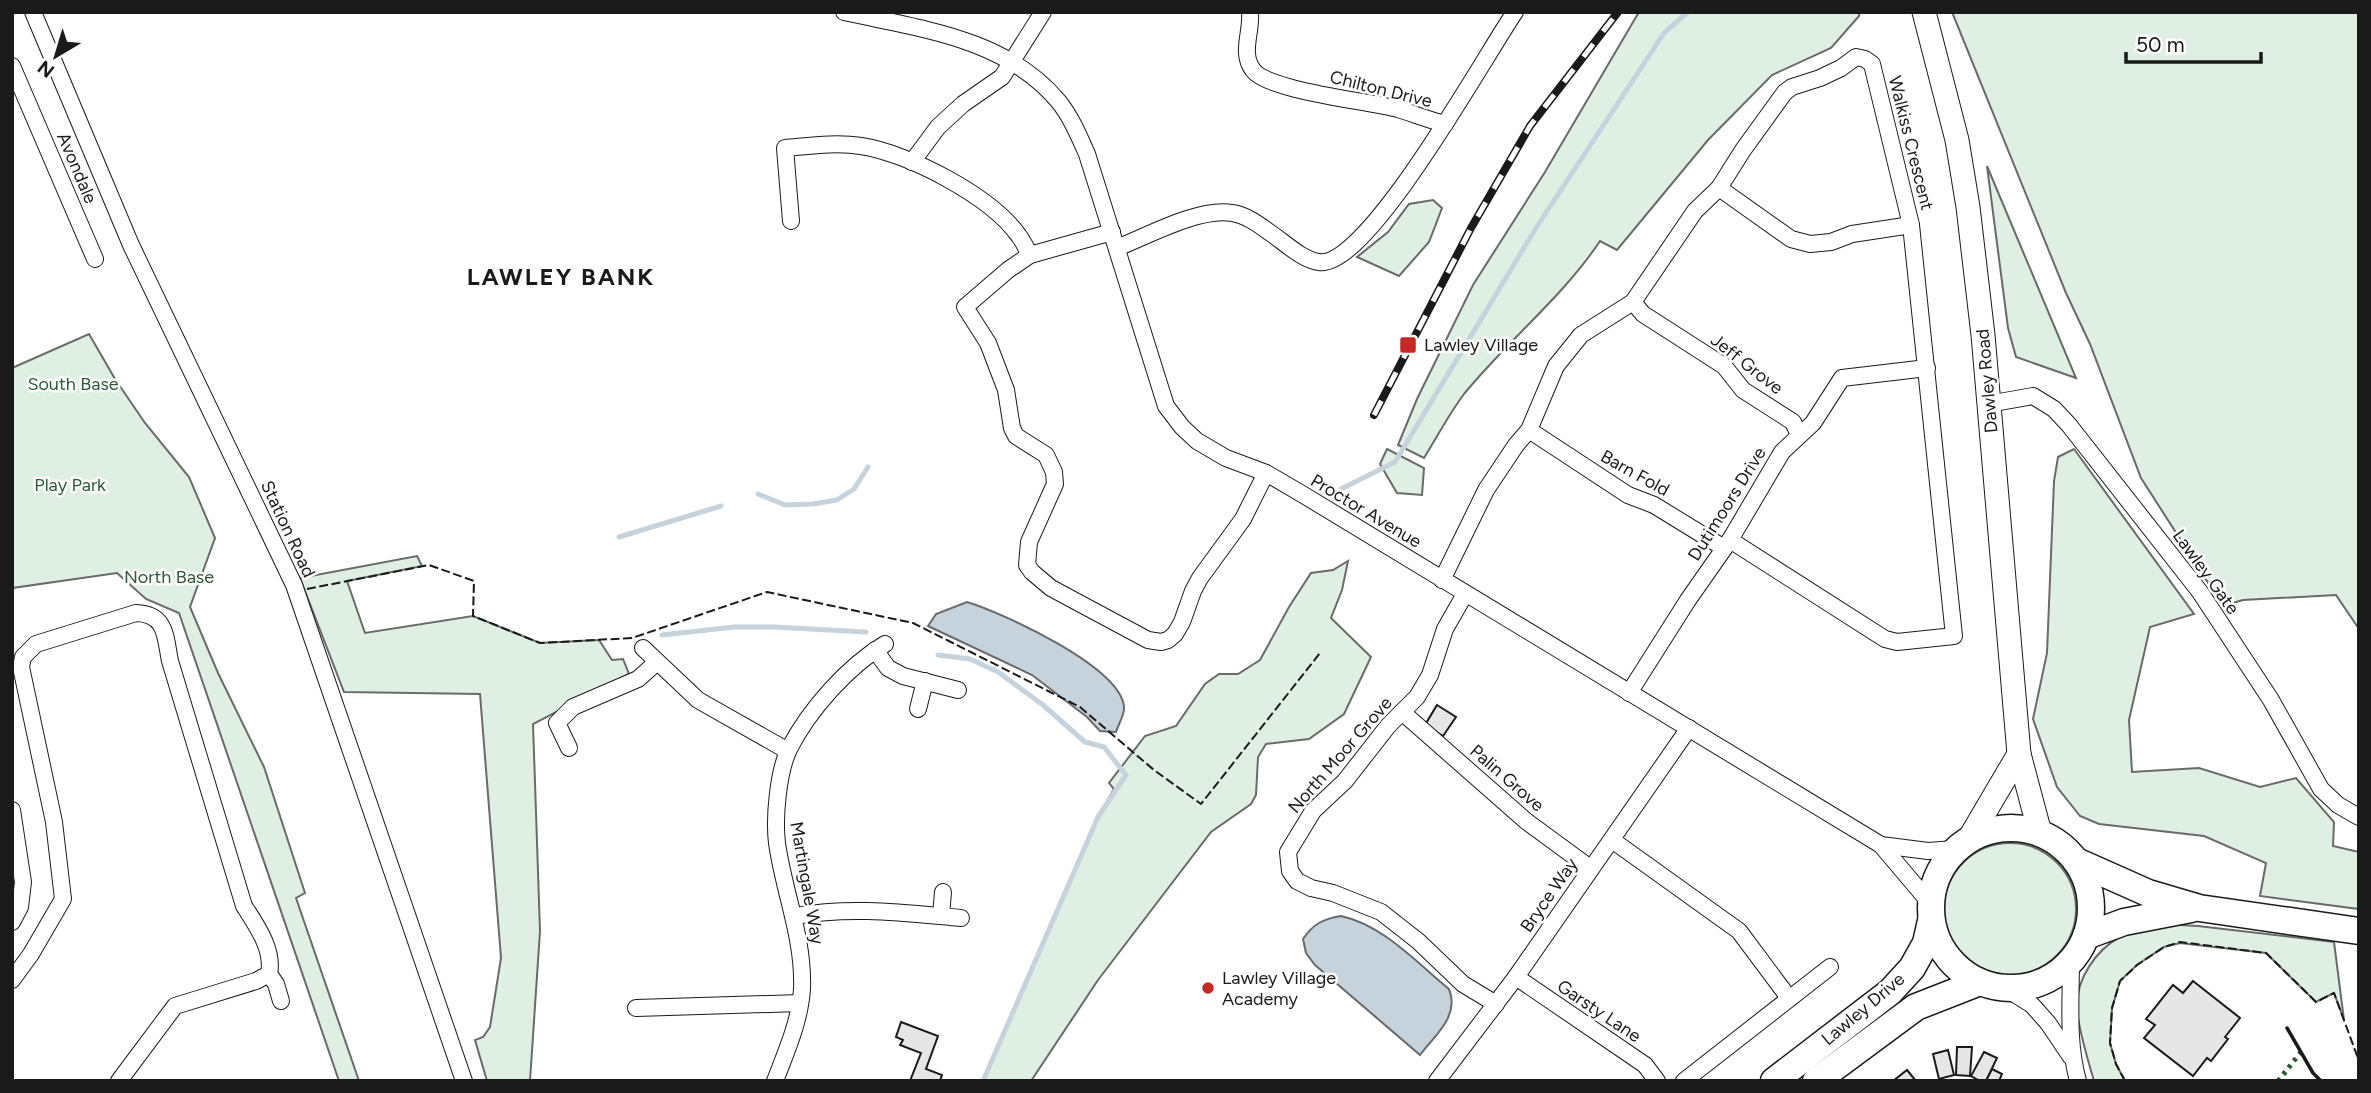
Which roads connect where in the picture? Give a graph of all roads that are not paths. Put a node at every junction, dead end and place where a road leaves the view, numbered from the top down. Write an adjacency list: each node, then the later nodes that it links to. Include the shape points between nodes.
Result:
1 (33, 12): 69 (street, Station Road, via 131,245 294,585)
2 (844, 12): 7 (street, Proctor Avenue, via 953,37)
3 (1043, 12): 7 (street)
4 (1251, 12): 10 (street, Chilton Drive, via 1247,59 1261,78)
5 (1516, 12): 10 (street)
6 (1924, 12): 21 (street, Dawley Road, via 1957,139 1974,253)
7 (1013, 62): 11 (street, via 1002,77 938,127); 15 (street, Proctor Avenue, via 1059,102 1074,127)
8 (12, 66): 9 (street, Avondale)
9 (18, 96): 18 (street, Avondale)
10 (1445, 124): 16 (street, Chilton Drive, via 1381,217 1332,260 1319,263 1253,220 1221,211 1203,213)
11 (912, 162): 13 (street, via 858,145 785,148); 17 (street, via 982,201 1019,235)
12 (1719, 188): 14 (street, via 1791,239 1810,244); 14 (street, Walkiss Crescent, via 1785,92 1856,57 1872,64); 19 (street, Walkiss Crescent, via 1695,211)
13 (791, 221)
14 (1911, 225): 20 (street, Walkiss Crescent)
15 (1112, 232): 16 (street, Proctor Avenue); 17 (street)
16 (1117, 248): 24 (street, Proctor Avenue, via 1166,406 1197,441)
17 (1030, 254): 24 (street, via 965,307 989,343 1016,436 1046,455 1054,472 1055,484 1027,554 1027,565 1039,579 1148,640 1168,640 1182,622 1200,578 1243,519)
18 (94, 259)
19 (1633, 302): 22 (street, Walkiss Crescent, via 1581,335 1556,366); 23 (street, Jeff Grove, via 1643,314 1724,366 1743,390 1793,422)
20 (1927, 368): 23 (street, Dutimoors Drive, via 1842,378 1813,423); 25 (street, Walkiss Crescent, via 1954,636 1898,642 1885,639)
21 (1988, 404): 38 (street, Dawley Road); 40 (street, Lawley Gate, via 2034,396 2069,425 2200,592 2271,700 2321,789)
22 (1529, 430): 25 (street, Barn Fold, via 1628,495); 26 (street, Walkiss Crescent, via 1486,490)
23 (1799, 435): 25 (street, Dutimoors Drive, via 1782,452)
24 (1266, 474): 26 (street, Proctor Avenue)
25 (1727, 544): 32 (street, Dutimoors Drive)
26 (1442, 580): 27 (street, Proctor Avenue)
27 (1465, 593): 32 (street, Proctor Avenue); 34 (street, North Moor Grove, via 1445,629 1430,675)
28 (643, 648): 29 (street)
29 (657, 662): 36 (street, via 638,679 573,707 557,723); 37 (street, via 698,700)
30 (925, 681): 31 (street); 33 (street); 37 (street, Martingale Way, via 888,668 880,647 829,693)
31 (958, 690)
32 (1629, 693): 35 (street, Proctor Avenue)
33 (918, 709)
34 (1402, 712): 46 (street, Palin Grove, via 1526,821); 65 (street, North Moor Grove, via 1345,781 1313,811 1288,852 1290,871 1311,888 1381,912 1463,984)
35 (1689, 728): 42 (street, Bryce Way); 44 (street, Proctor Avenue)
36 (569, 748)
37 (788, 751): 50 (street, Martingale Way, via 775,819)
38 (2019, 754): 41 (street, Dawley Road); 43 (street)
39 (12, 810): 53 (street, via 23,889)
40 (2359, 817)
41 (2040, 833): 43 (main road, via 2016,828 1991,830); 45 (main road)
42 (1612, 840): 46 (street, Bryce Way); 62 (street, via 1739,931)
43 (1962, 844): 44 (street, Proctor Avenue, via 1928,851); 49 (main road, via 1941,867)
44 (1881, 845): 49 (street, Proctor Avenue)
45 (2076, 861): 48 (main road, via 2148,893); 55 (main road, via 2090,897)
46 (1590, 868): 59 (street, Bryce Way)
47 (943, 892): 51 (street)
48 (2199, 908): 54 (main road); 55 (main road, via 2124,922)
49 (1931, 912): 61 (main road, via 1940,947 1957,968); 74 (main road, Lawley Drive, via 1926,943 1912,968 1890,992)
50 (795, 916): 51 (street, via 852,909); 64 (street, Martingale Way, via 801,957)
51 (941, 916): 52 (street)
52 (961, 918)
53 (12, 922)
54 (2359, 931)
55 (2086, 936): 56 (main road)
56 (2071, 960): 61 (main road, via 2041,982 2024,987); 67 (street)
57 (1830, 967): 62 (street)
58 (269, 974): 60 (street, via 271,962 260,930 244,906 163,628 150,613 136,613 36,644 23,657 21,667 54,822 63,899); 63 (street); 68 (street, via 175,1006)
59 (1516, 977): 65 (street, Bryce Way); 72 (street, Garsty Lane, via 1645,1065)
60 (12, 980)
61 (1992, 985): 67 (street, via 2032,1005); 75 (main road, Lawley Drive, via 1916,1007)
62 (1789, 998): 73 (street)
63 (281, 1001)
64 (800, 1003): 66 (street); 70 (street, Martingale Way)
65 (1496, 1004): 71 (street, Bryce Way)
66 (636, 1007)
67 (2071, 1057): 76 (street)
68 (119, 1081)
69 (464, 1081)
70 (776, 1081)
71 (1437, 1081)
72 (1657, 1081)
73 (1684, 1081)
74 (1774, 1081)
75 (1816, 1081)
76 (2078, 1081)

